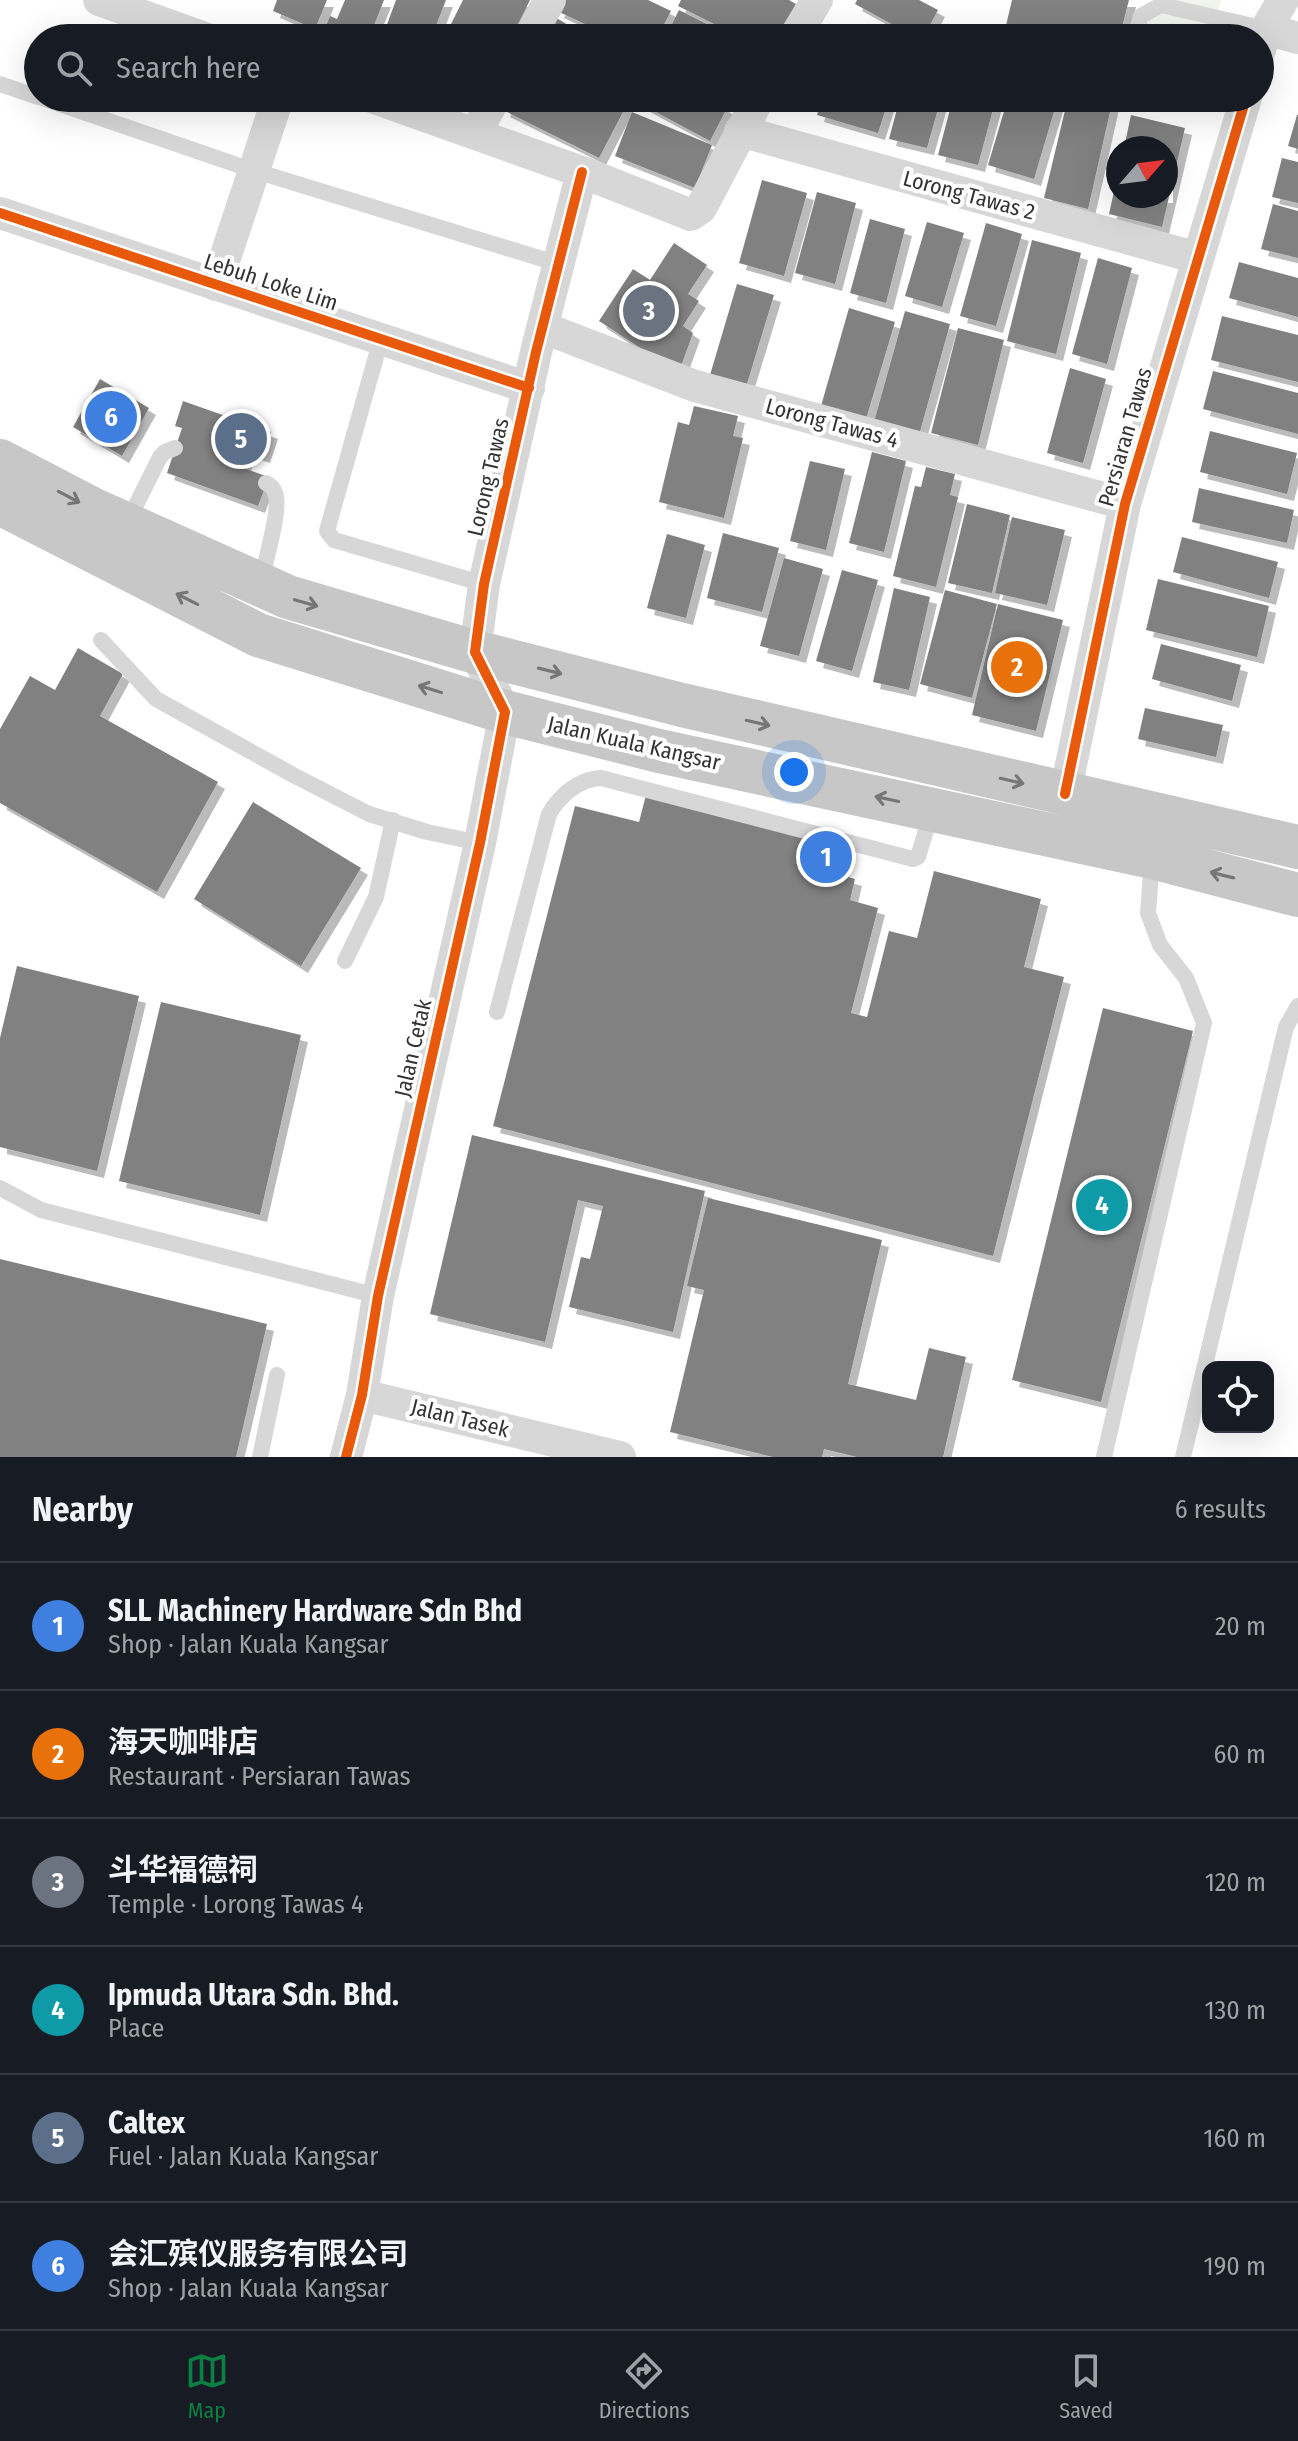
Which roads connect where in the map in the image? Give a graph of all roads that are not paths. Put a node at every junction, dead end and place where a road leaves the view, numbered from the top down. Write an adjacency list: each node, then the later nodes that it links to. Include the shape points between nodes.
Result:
1 (99, 0): 5 (street)
2 (550, 0): 6 (street)
3 (817, 0): 7 (street)
4 (1283, 0): 10 (street)
5 (166, 24)
6 (537, 24)
7 (802, 24)
8 (1139, 24): 9 (lane, via 1141,16 1161,5)
9 (1216, 24)
10 (1271, 24)
11 (1298, 38): 12 (street)
12 (1274, 39)
13 (0, 84): 14 (lane)
14 (24, 92)
15 (84, 112): 23 (lane)
16 (274, 112): 23 (street)
17 (413, 112): 22 (street)
18 (487, 112): 22 (street)
19 (751, 112): 21 (street)
20 (1242, 112): 26 (street, Persiaran Tawas)
21 (740, 131): 24 (street, via 701,208 688,215); 26 (street, Lorong Tawas 2)
22 (475, 134): 24 (street)
23 (255, 171): 27 (lane); 28 (street)
24 (582, 172): 27 (street, Lorong Tawas)
25 (0, 213): 28 (street, Lebuh Loke Lim)
26 (1198, 258): 36 (street, Persiaran Tawas)
27 (559, 264): 29 (street, Lorong Tawas)
28 (216, 285): 30 (street, Lebuh Loke Lim)
29 (544, 328): 31 (street, Lorong Tawas); 36 (street, Lorong Tawas 4, via 695,386)
30 (381, 339): 31 (street, Lebuh Loke Lim); 38 (lane, via 327,531 334,540)
31 (529, 388): 38 (street, Lorong Tawas)
32 (175, 448): 37 (lane, via 160,457)
33 (0, 461): 37 (highway, one-way to 37)
34 (266, 483): 39 (lane, via 277,498)
35 (0, 503): 42 (highway, Jalan Kuala Kangsar, one-way to 35, via 258,635)
36 (1125, 504): 43 (street, Persiaran Tawas)
37 (126, 524): 39 (highway)
38 (484, 584): 41 (street, Lorong Tawas)
39 (260, 585): 41 (highway, one-way to 41)
40 (101, 640): 45 (lane, via 156,699 369,814)
41 (475, 652): 42 (street); 43 (highway, one-way to 43)
42 (505, 712): 44 (highway, Jalan Kuala Kangsar, one-way to 42); 46 (street, Jalan Cetak)
43 (1065, 794): 47 (highway)
44 (932, 809): 48 (highway, Jalan Kuala Kangsar); 52 (lane, via 921,850 913,859 601,778 582,782 549,814)
45 (393, 820): 46 (lane); 50 (lane, via 376,897)
46 (480, 843): 54 (street, Jalan Cetak)
47 (1298, 847)
48 (1152, 857): 49 (highway, Jalan Kuala Kangsar, one-way to 48); 60 (lane, via 1148,913 1160,945 1186,978 1204,1023)
49 (1298, 895)
50 (345, 961)
51 (1298, 1006): 61 (lane, via 1286,1027)
52 (497, 1012)
53 (0, 1188): 54 (lane, via 41,1210)
54 (378, 1296): 56 (street, Jalan Cetak)
55 (277, 1375): 58 (lane)
56 (362, 1395): 57 (street, Jalan Tasek); 59 (street, Jalan Cetak)
57 (609, 1456)
58 (260, 1457)
59 (346, 1457)
60 (1104, 1457)
61 (1183, 1457)

